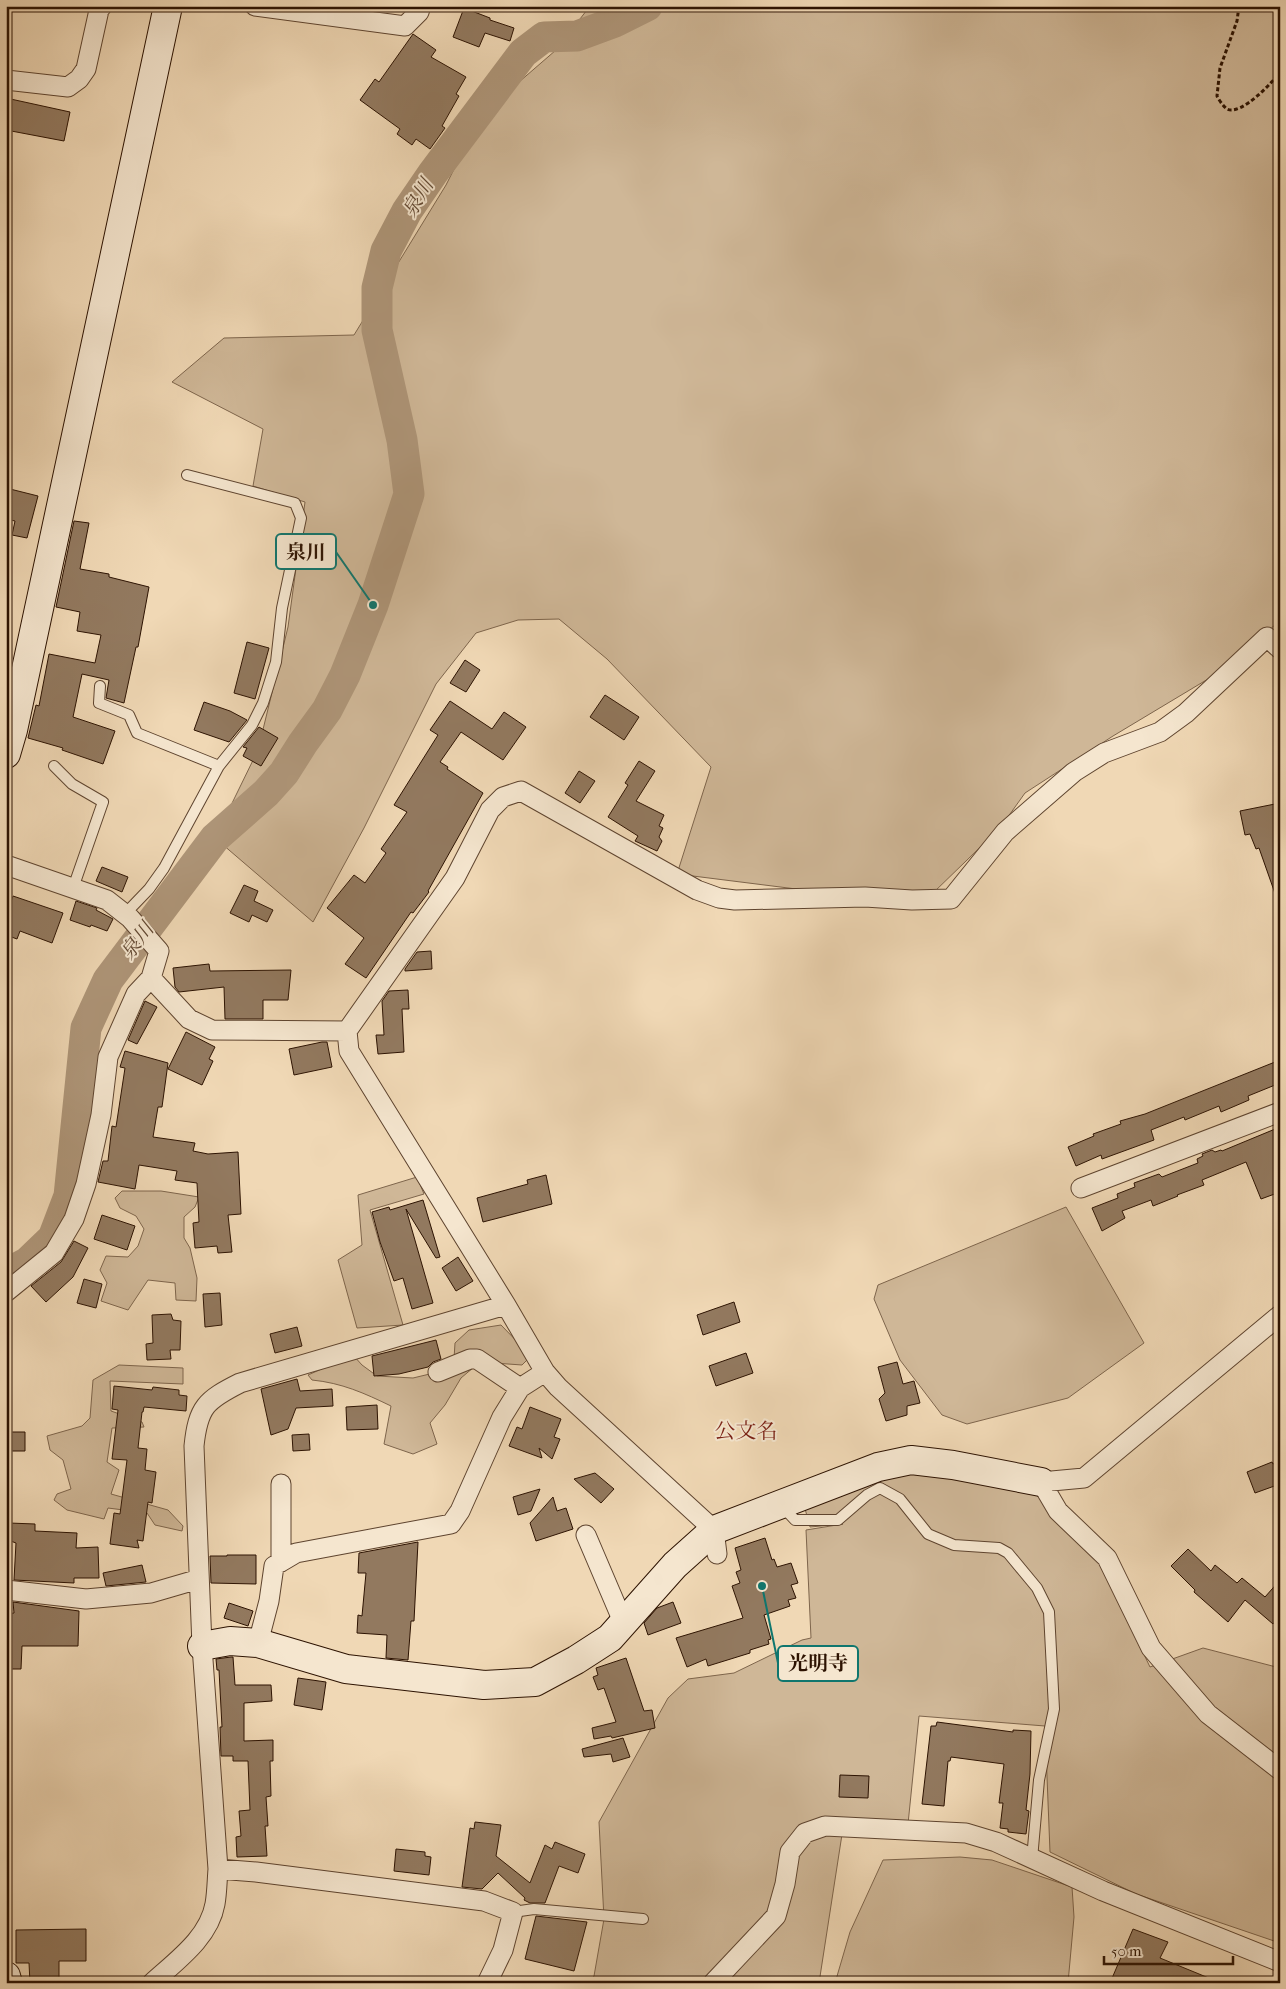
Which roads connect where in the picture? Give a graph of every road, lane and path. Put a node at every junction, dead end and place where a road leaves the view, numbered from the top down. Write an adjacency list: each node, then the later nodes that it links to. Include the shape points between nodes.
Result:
1 (102, 6): 7 (street, via 86,69 79,79 68,87)
2 (168, 6): 11 (street)
3 (255, 6): 4 (street, via 405,26)
4 (421, 6)
5 (1239, 6): 6 (path, via 1220,68 1216,96 1226,108 1245,107)
6 (1280, 72)
7 (6, 80)
8 (187, 475): 13 (lane, via 295,503 301,518 282,608 276,662 263,703 252,725)
9 (1280, 649): 18 (street, via 1267,637 1186,713 1160,732 1104,753 1074,772 1005,832 951,899 719,898 697,890 521,791 503,797 490,810 455,878)
10 (100, 686): 13 (lane, via 99,703 129,715 137,733)
11 (6, 754)
12 (54, 766): 15 (lane, via 72,784 103,802)
13 (219, 766): 16 (lane, via 164,868)
14 (6, 865): 15 (street)
15 (73, 888): 16 (street, via 107,900)
16 (128, 916): 17 (street, via 159,951)
17 (151, 978): 18 (street, via 189,1020 212,1030); 21 (street, via 136,994 108,1056 86,1184 74,1219 54,1253)
18 (347, 1031): 22 (street, via 349,1051)
19 (1280, 1112): 20 (street)
20 (1081, 1188)
21 (6, 1292)
22 (506, 1305): 25 (street); 33 (street, via 240,1383 206,1405 196,1422 194,1446)
23 (1280, 1315): 27 (street, via 1084,1478)
24 (438, 1372): 26 (street, via 477,1359)
25 (545, 1372): 26 (street); 31 (street)
26 (520, 1388): 32 (street, via 502,1417 460,1511 451,1524 296,1553)
27 (1041, 1482): 29 (street, via 911,1460 878,1466); 38 (street, via 1058,1511 1107,1558 1150,1648 1208,1714)
28 (280, 1484): 32 (street)
29 (780, 1505): 31 (street); 39 (lane, via 795,1520 838,1520 880,1488 900,1499 928,1534 954,1545 999,1548 1008,1553 1037,1588 1049,1612 1054,1709 1039,1780)
30 (586, 1535): 35 (street)
31 (716, 1542): 35 (street, via 675,1565)
32 (281, 1562): 36 (street, via 274,1566)
33 (199, 1578): 34 (street, via 151,1593 86,1599); 37 (street)
34 (6, 1590)
35 (624, 1624): 36 (street, via 610,1638 576,1660 535,1682 516,1684 484,1685 346,1669)
36 (258, 1643): 37 (street, via 230,1641)
37 (202, 1646): 40 (street)
38 (1280, 1770)
39 (1032, 1859): 43 (street, via 1102,1891); 48 (street, via 996,1842 966,1833 825,1826 805,1833 790,1852 776,1916)
40 (218, 1869): 41 (street, via 484,1901); 46 (street, via 215,1906 205,1930 189,1950)
41 (513, 1912): 42 (lane, via 534,1909); 47 (street, via 503,1950)
42 (643, 1919)
43 (1280, 1962)
44 (6, 1976): 45 (street)
45 (8, 1983)
46 (152, 1983)
47 (487, 1983)
48 (713, 1983)

